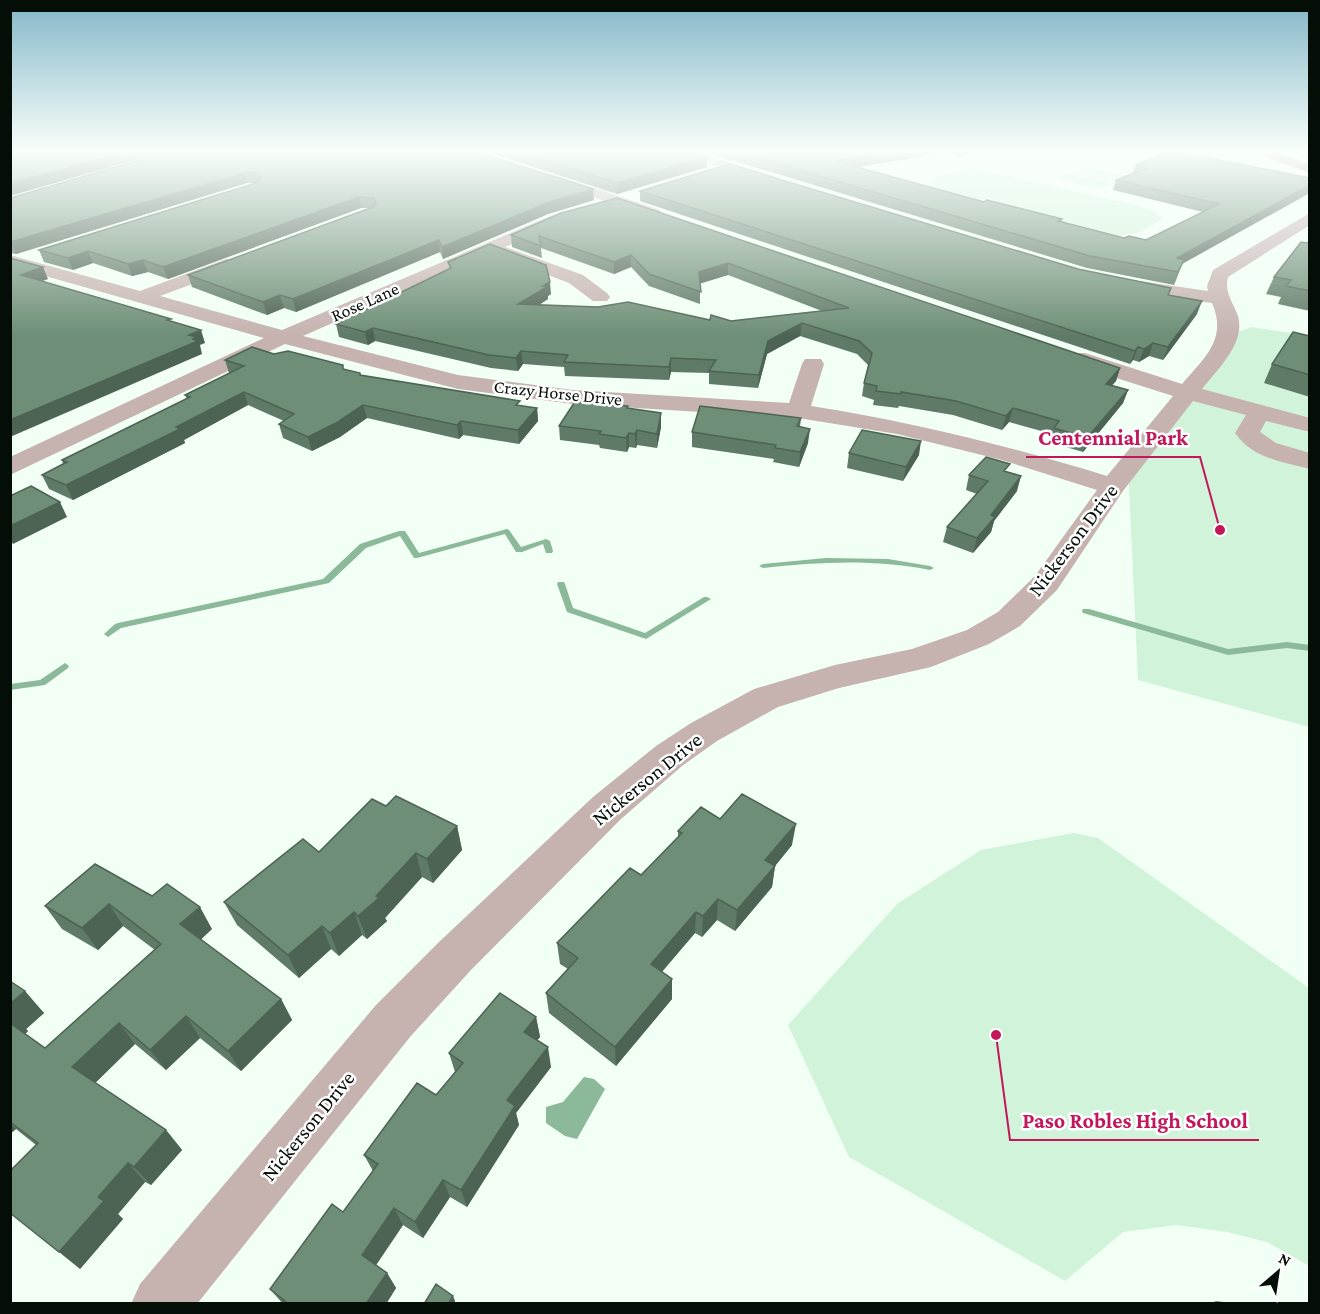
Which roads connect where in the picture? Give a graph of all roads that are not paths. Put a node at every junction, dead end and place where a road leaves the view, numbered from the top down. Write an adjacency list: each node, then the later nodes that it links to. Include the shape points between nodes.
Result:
1 (572, 213): 5 (street, Rose Lane)
2 (655, 213): 4 (street)
3 (1310, 218): 12 (street, via 1220,274 1216,285)
4 (672, 219)
5 (491, 247): 11 (street, via 576,279); 13 (street, Rose Lane)
6 (50, 251): 8 (street)
7 (252, 256): 10 (street)
8 (13, 261): 10 (street, Crazy Horse Drive)
9 (1112, 282): 12 (street)
10 (141, 297): 13 (street, Crazy Horse Drive)
11 (600, 297)
12 (1219, 298): 16 (street, Nickerson Drive, via 1231,322 1229,333 1220,352)
13 (283, 337): 17 (street, Crazy Horse Drive, via 458,382 573,397); 21 (street, Rose Lane)
14 (1057, 351): 16 (street)
15 (813, 363): 17 (street)
16 (1189, 392): 18 (street); 22 (street, Nickerson Drive)
17 (798, 411): 22 (street, Crazy Horse Drive, via 897,427 1010,454)
18 (1260, 411): 19 (street); 20 (street, via 1247,433 1252,440)
19 (1310, 425)
20 (1310, 460)
21 (10, 466)
22 (1113, 486): 23 (street, Nickerson Drive, via 1046,583 1010,619 978,637 919,659 835,677 766,698 669,756 607,808 393,1021)
23 (160, 1304)

